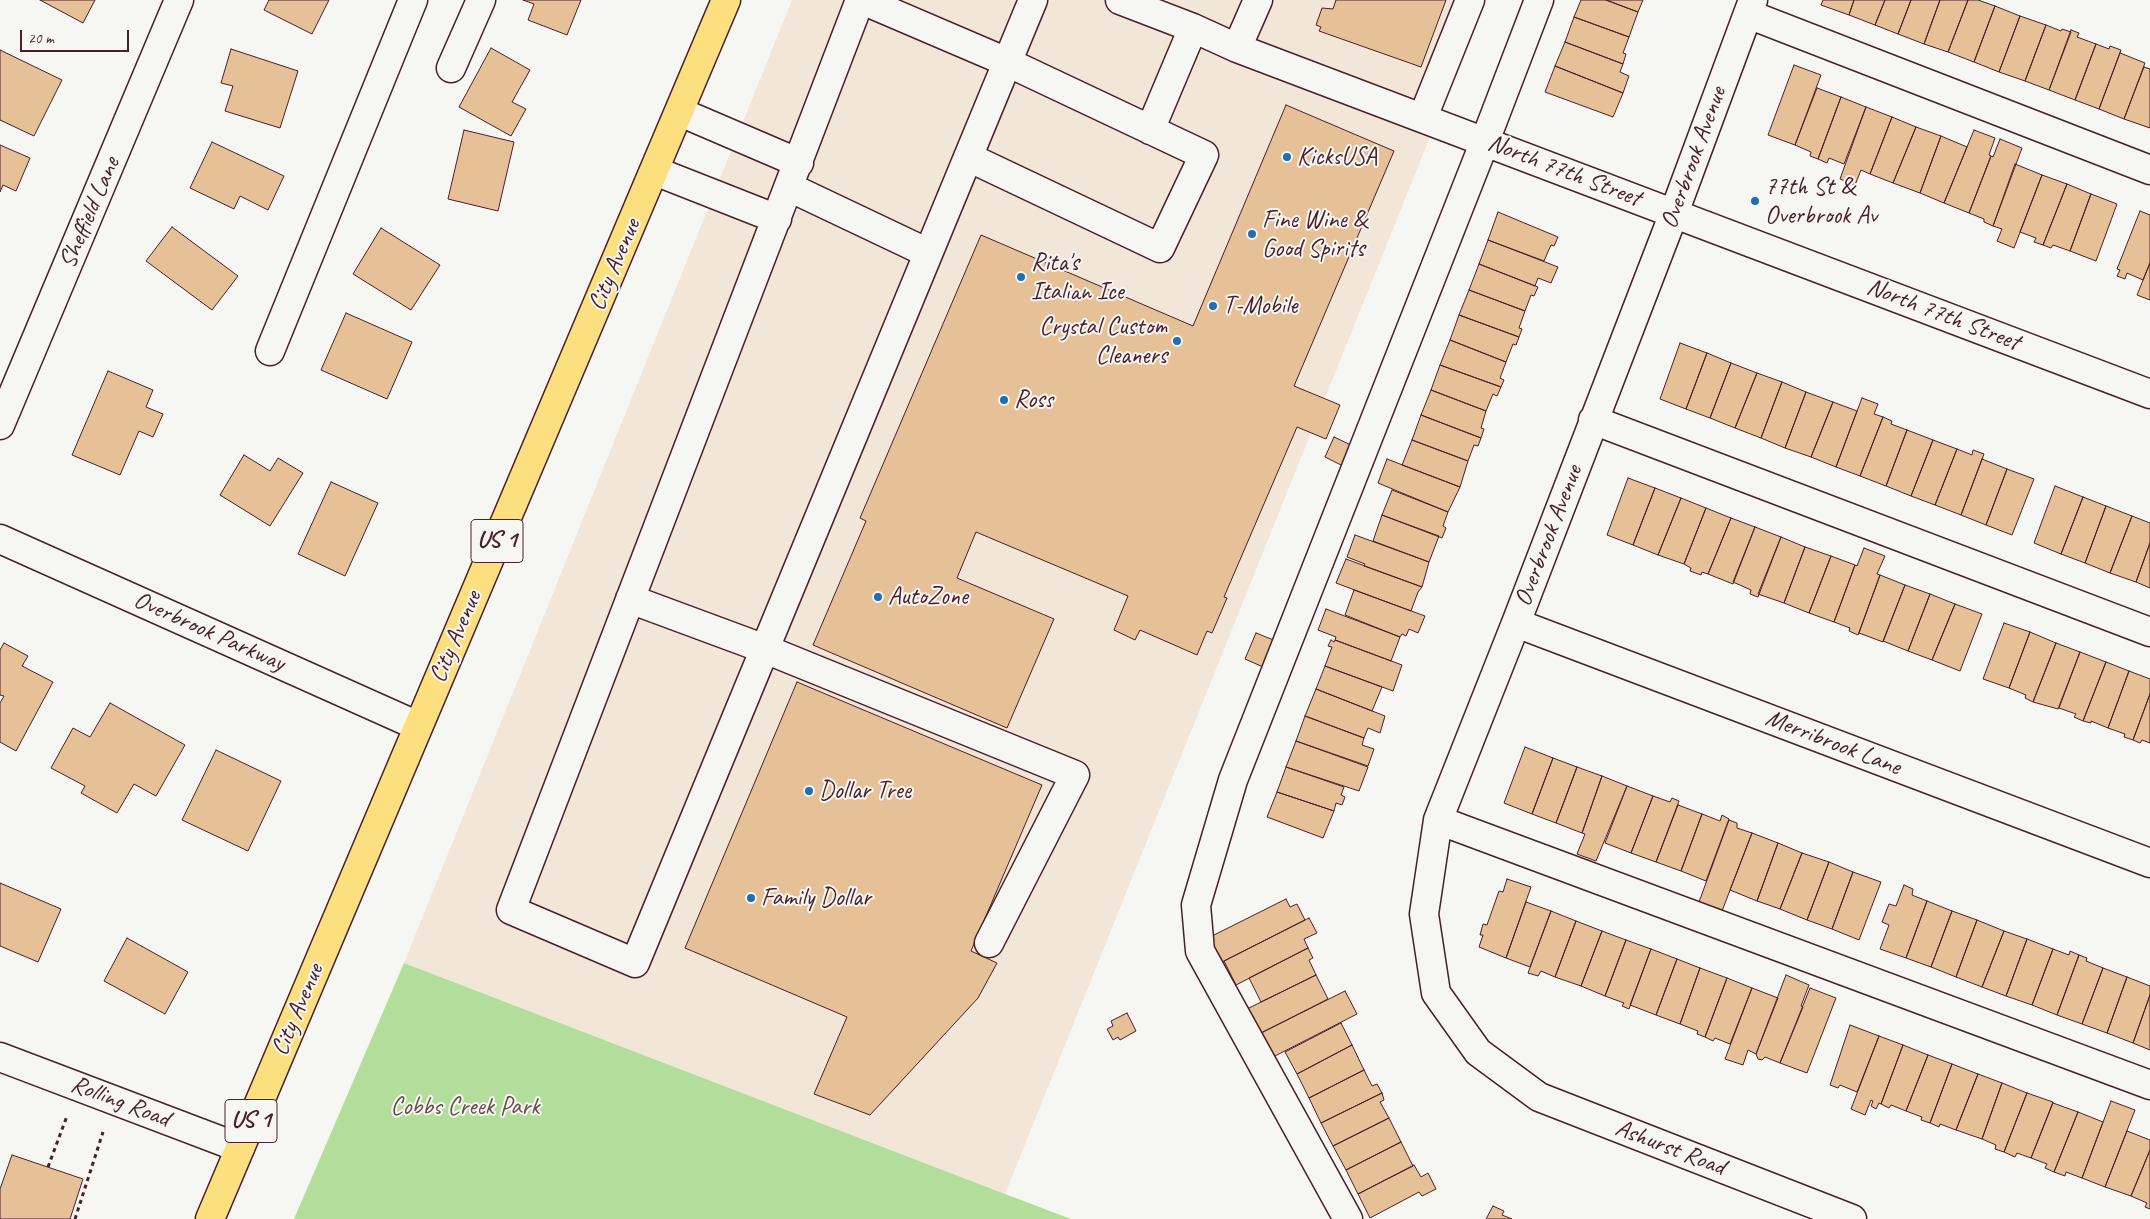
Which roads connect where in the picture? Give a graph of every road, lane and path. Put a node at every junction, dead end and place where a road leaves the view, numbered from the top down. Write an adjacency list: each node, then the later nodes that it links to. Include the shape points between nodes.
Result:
1 (179, 0): 30 (street, Sheffield Lane)
2 (413, 0): 27 (street)
3 (481, 0): 15 (street)
4 (726, 0): 16 (highway, City Avenue / US 1)
5 (861, 0): 14 (street); 23 (street)
6 (1033, 0): 14 (street)
7 (1120, 0): 12 (street, North 77th Street)
8 (1258, 0): 13 (street)
9 (1470, 0): 17 (street)
10 (1539, 0): 19 (street)
11 (1750, 7): 22 (street); 24 (street, Overbrook Avenue)
12 (1193, 28): 13 (street, North 77th Street); 18 (street)
13 (1238, 48): 17 (street, North 77th Street)
14 (1007, 62): 18 (street); 20 (street)
15 (451, 68)
16 (680, 112): 21 (highway, City Avenue / US 1); 23 (street)
17 (1423, 117): 19 (street, North 77th Street)
18 (1150, 130): 20 (street, via 1204,155 1160,248)
19 (1485, 141): 24 (street, North 77th Street); 49 (street, via 1233,780 1196,906 1200,951)
20 (968, 157): 26 (street)
21 (655, 170): 25 (street); 36 (highway, City Avenue / US 1)
22 (2150, 170)
23 (794, 175): 25 (street); 26 (street)
24 (1674, 213): 28 (street, North 77th Street); 29 (street, Overbrook Avenue)
25 (777, 219): 32 (street)
26 (928, 254): 35 (street)
27 (270, 351)
28 (2150, 394)
29 (1593, 420): 33 (street, Overbrook Avenue); 34 (street)
30 (0, 425)
31 (0, 539): 36 (street, Overbrook Parkway)
32 (630, 599): 35 (street); 35 (street, via 510,910 635,963)
33 (1516, 623): 37 (street, Overbrook Avenue); 38 (street, Merribrook Lane)
34 (2150, 632)
35 (765, 649): 39 (street, via 1075,775)
36 (418, 726): 45 (highway, City Avenue / US 1)
37 (1438, 820): 41 (street, Overbrook Avenue, via 1424,914 1436,994 1478,1052); 42 (street)
38 (2150, 863)
39 (989, 943)
40 (0, 1057): 45 (street, Rolling Road)
41 (1495, 1065): 50 (street, Ashurst Road, via 1539,1097)
42 (2150, 1085)
43 (68, 1113): 46 (path)
44 (105, 1127): 47 (path)
45 (240, 1148): 48 (highway, City Avenue / US 1)
46 (48, 1168)
47 (75, 1219)
48 (210, 1219)
49 (1348, 1219)
50 (1852, 1219)

